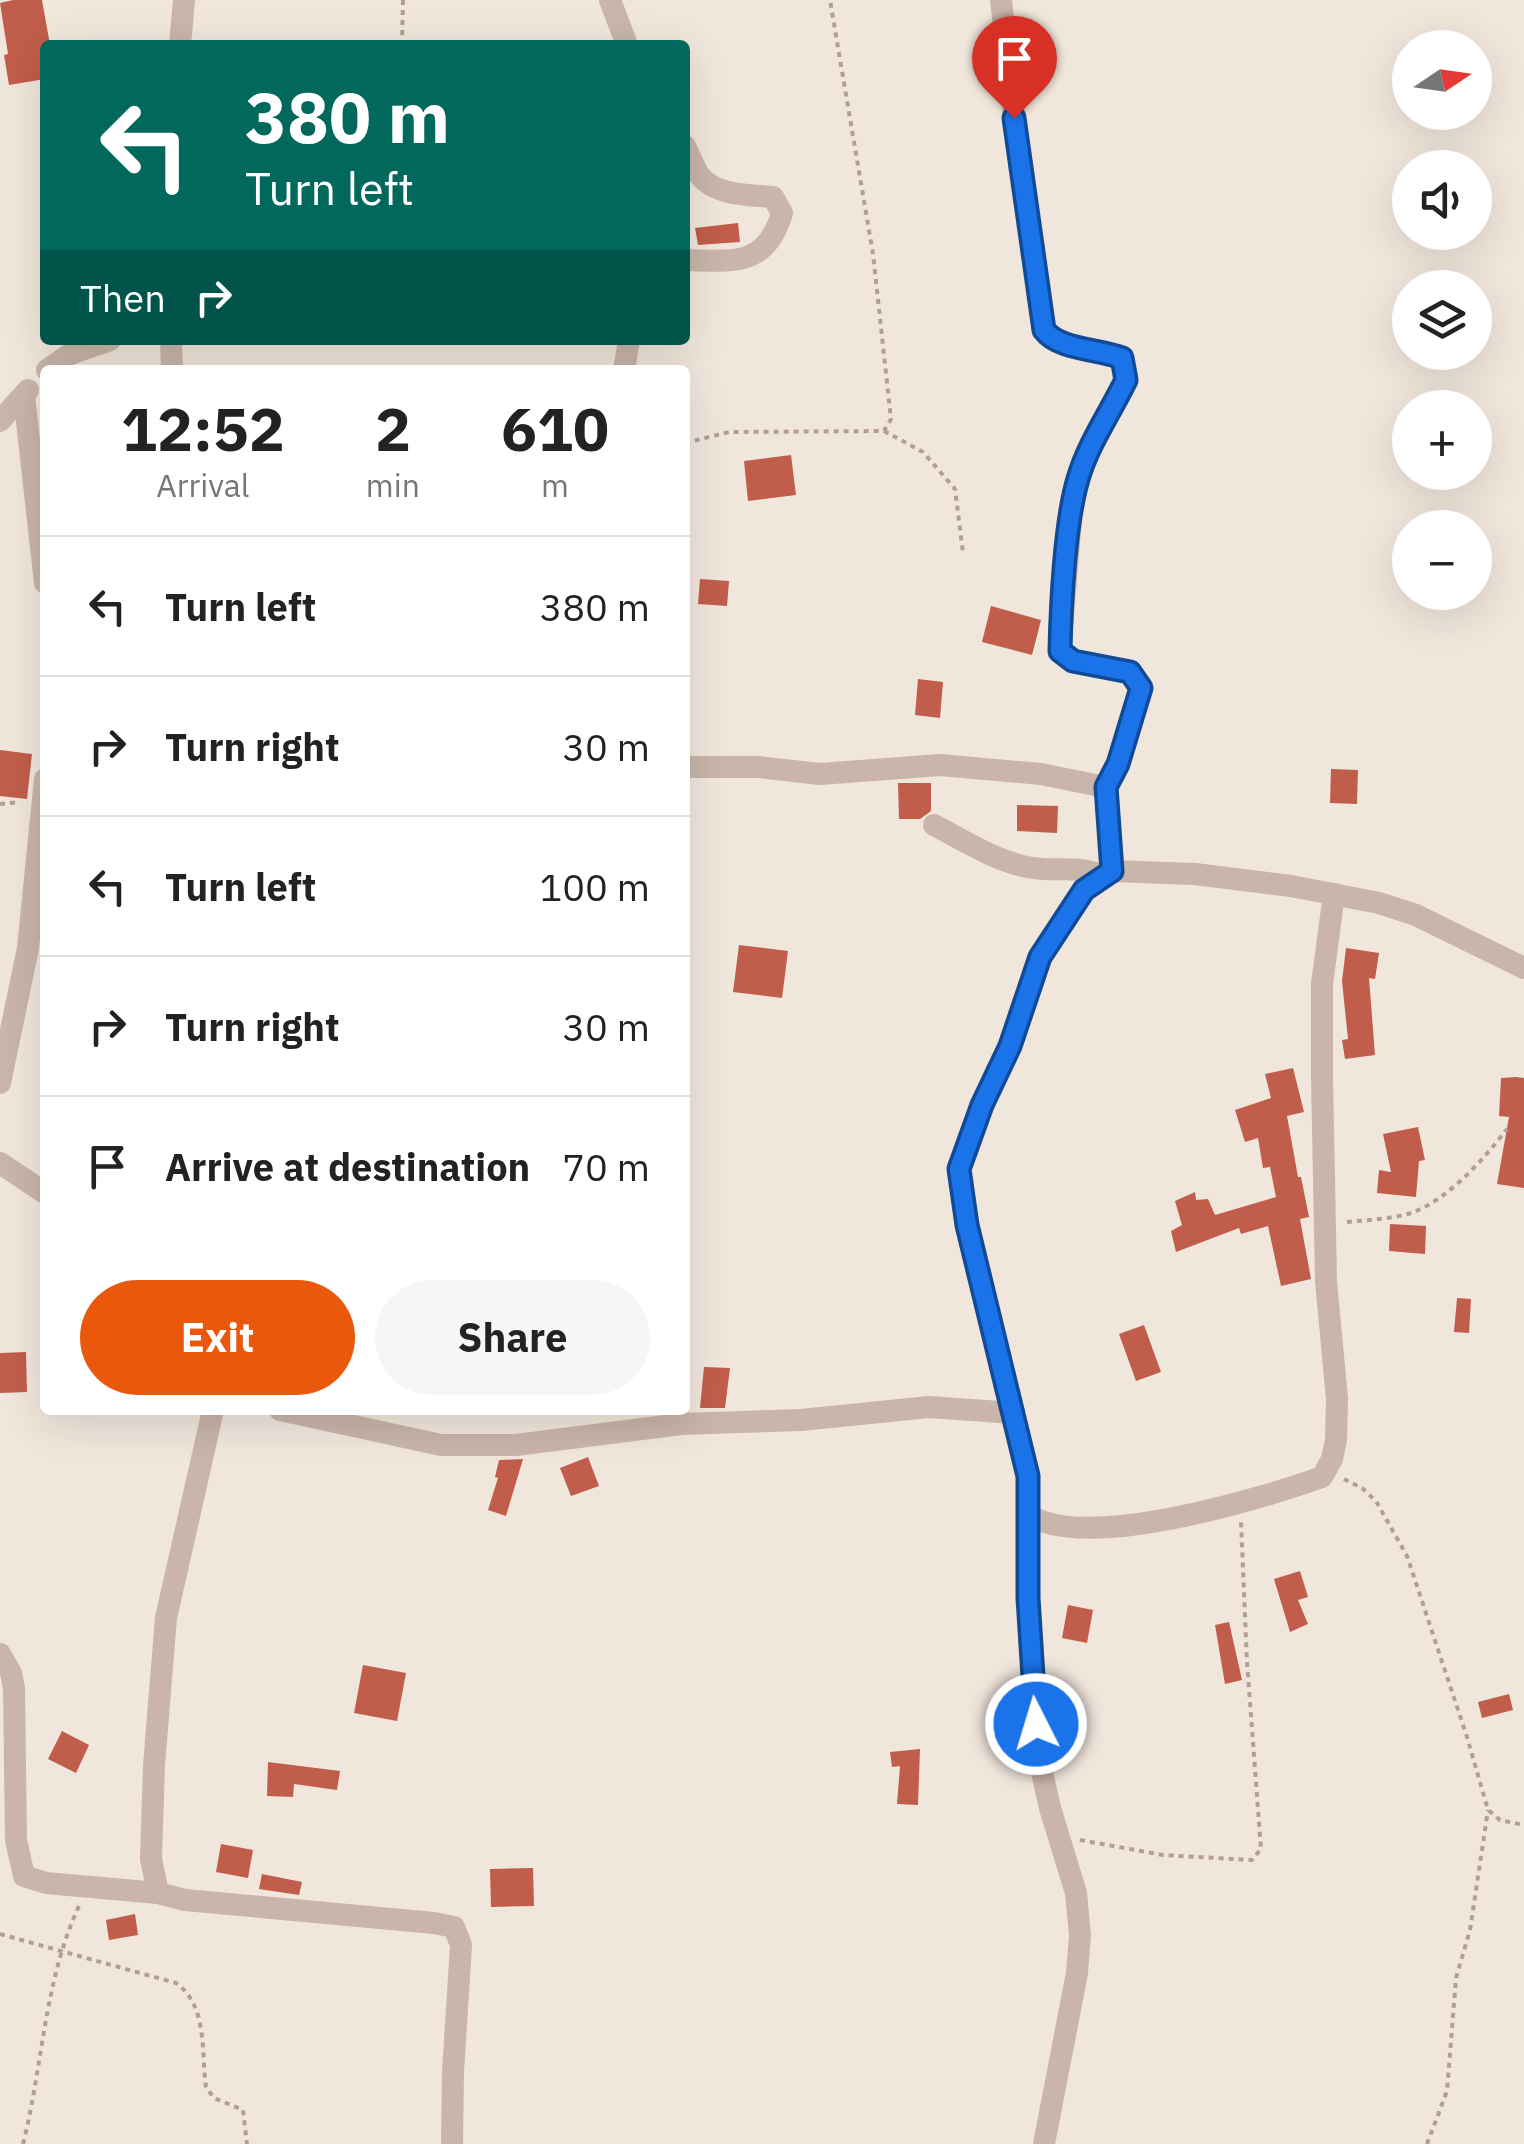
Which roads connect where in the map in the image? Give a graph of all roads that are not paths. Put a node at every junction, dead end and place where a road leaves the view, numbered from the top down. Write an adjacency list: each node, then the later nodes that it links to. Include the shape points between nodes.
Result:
1 (184, 0): 4 (street)
2 (610, 0): 5 (street)
3 (1000, 0): 15 (street, via 1044,330 1122,358 1126,371 1078,479 1060,638 1060,651 1073,661 1130,672 1141,688)
4 (180, 40)
5 (625, 40)
6 (690, 156): 7 (street, via 708,183 773,197 782,213 762,251 750,258)
7 (690, 260)
8 (96, 345): 9 (street)
9 (54, 365)
10 (40, 377): 11 (street)
11 (24, 394): 12 (street); 13 (street)
12 (0, 421)
13 (40, 538)
14 (690, 767): 15 (street, via 820,774 940,765)
15 (1106, 787): 18 (street)
16 (934, 825): 18 (street, via 1029,868)
17 (40, 829): 21 (street, via 28,948)
18 (1108, 874): 19 (street, via 1195,874); 24 (street, via 1084,890 1040,957 959,1169)
19 (1334, 894): 20 (street, via 1416,914); 27 (street, via 1322,984 1326,1281 1337,1398 1332,1459 1322,1477 1109,1529 1061,1528)
20 (1524, 968)
21 (0, 1082)
22 (0, 1163): 23 (street)
23 (40, 1190)
24 (1014, 1413): 26 (street, via 929,1407 681,1424 516,1444 441,1444); 27 (street)
25 (211, 1415): 29 (street, via 166,1618 154,1766)
26 (304, 1415)
27 (1030, 1515): 31 (street, via 1026,1545 1040,1762 1076,1893 1080,1935)
28 (0, 1654): 29 (street, via 14,1688 21,1869 30,1880)
29 (158, 1893): 30 (street, via 454,1927 462,1945)
30 (452, 2144)
31 (1044, 2144)

